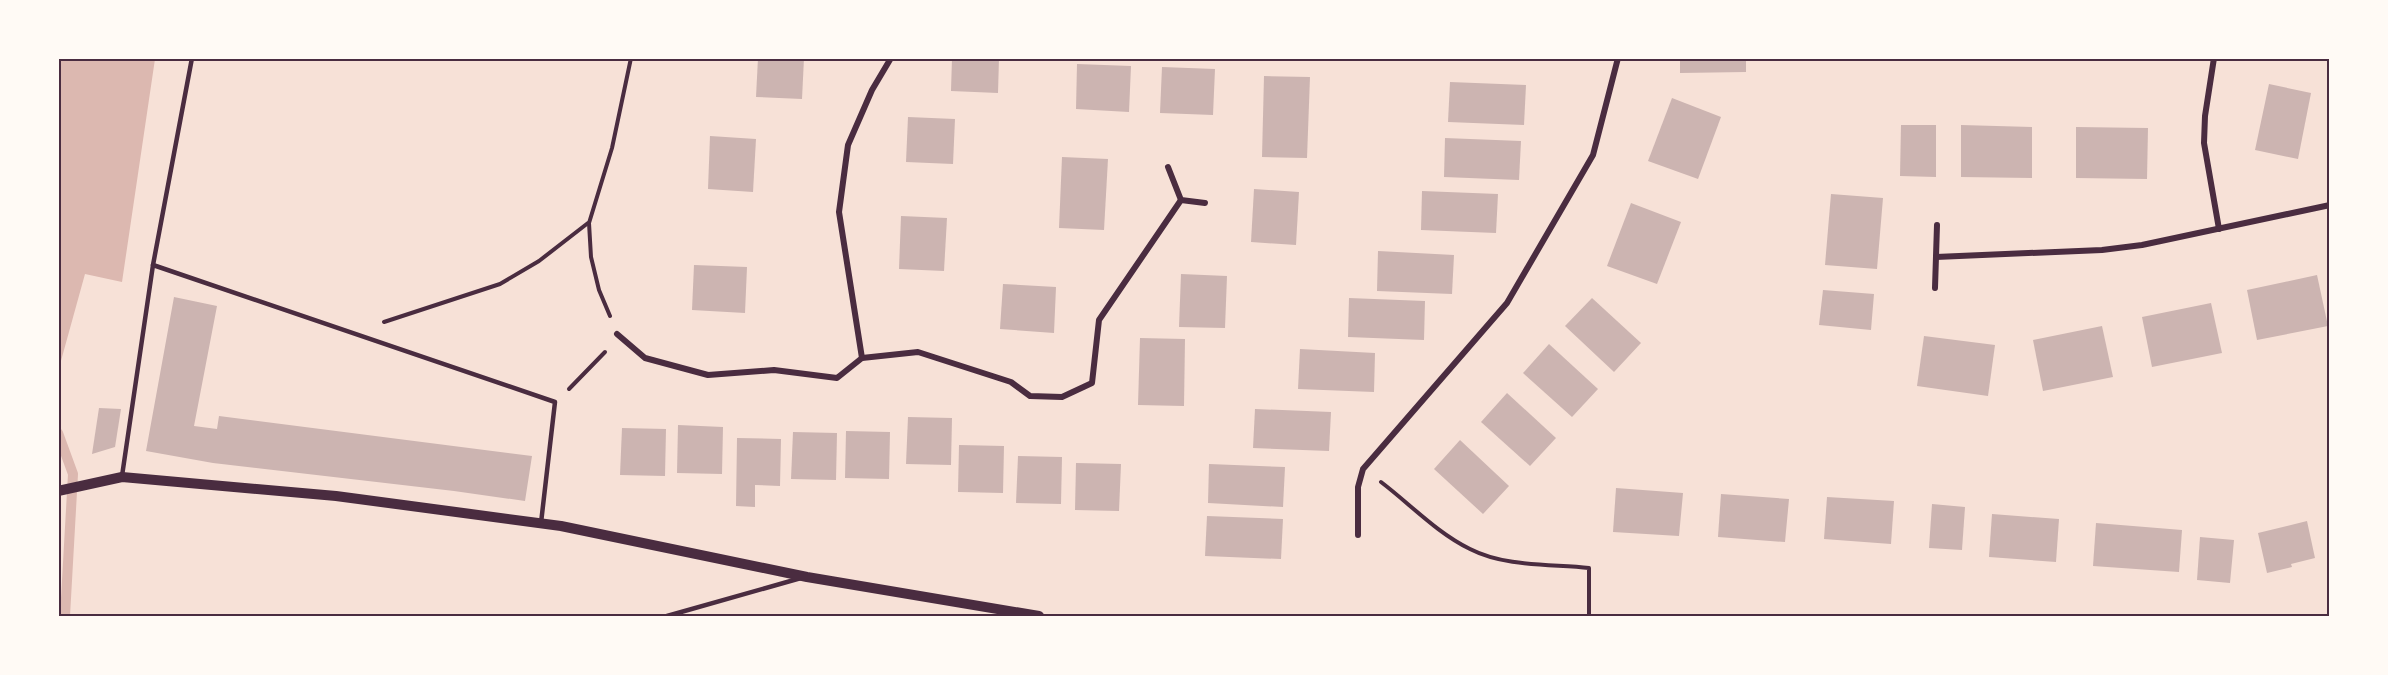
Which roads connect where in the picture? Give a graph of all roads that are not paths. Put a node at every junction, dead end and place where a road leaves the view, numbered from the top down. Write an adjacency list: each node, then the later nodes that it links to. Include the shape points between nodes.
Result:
1 (192, 58): 12 (lane)
2 (891, 58): 15 (street, via 848,145 839,212)
3 (1618, 58): 19 (street, via 1593,155 1507,303 1363,469 1358,487)
4 (2214, 58): 10 (street, via 2204,143)
5 (1168, 167): 6 (street)
6 (1181, 200): 7 (street); 15 (street, via 1099,320 1092,383 1082,388 1062,397 1030,396 1011,382 918,352)
7 (1205, 204)
8 (2330, 205): 10 (street)
9 (1937, 225): 11 (street)
10 (2219, 229): 11 (street, via 2102,250)
11 (1936, 257): 13 (street)
12 (153, 265): 16 (lane); 18 (lane, via 555,402)
13 (1935, 288)
14 (617, 334): 15 (street, via 645,358 708,375 774,370 837,378)
15 (862, 358)
16 (117, 478): 17 (street); 18 (street, via 336,496)
17 (58, 491)
18 (541, 524): 20 (street)
19 (1358, 535)
20 (807, 577): 21 (lane); 22 (street)
21 (667, 616)
22 (1039, 616)

